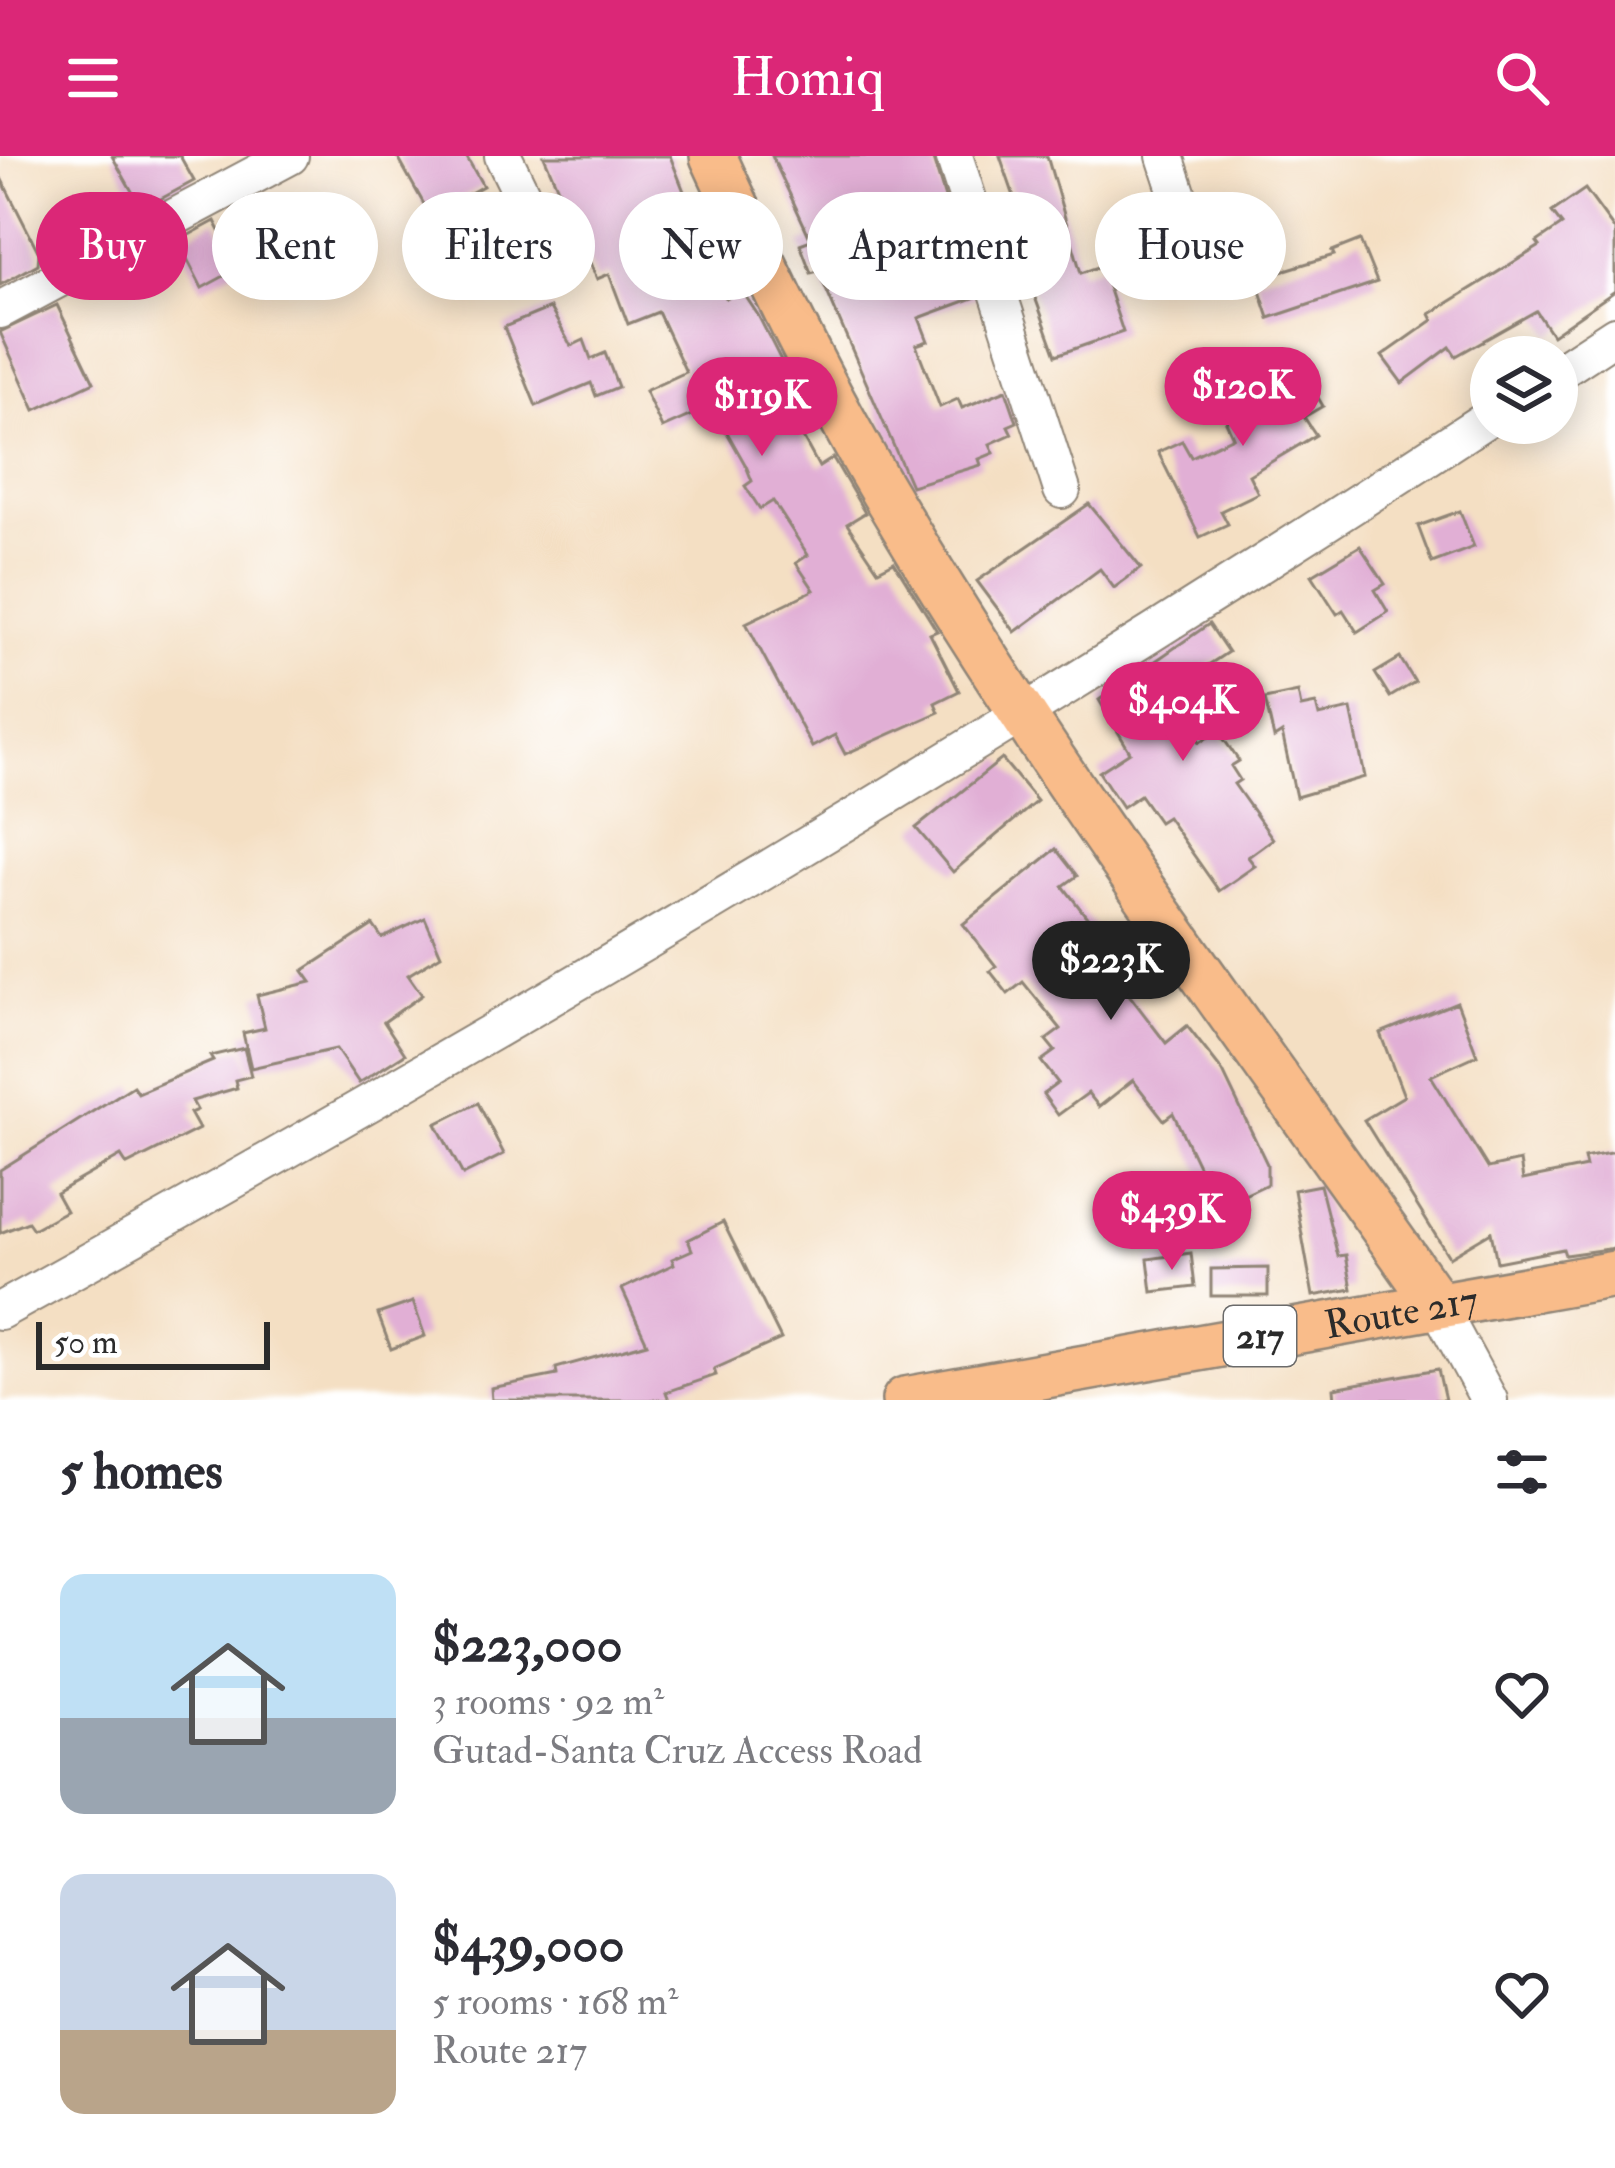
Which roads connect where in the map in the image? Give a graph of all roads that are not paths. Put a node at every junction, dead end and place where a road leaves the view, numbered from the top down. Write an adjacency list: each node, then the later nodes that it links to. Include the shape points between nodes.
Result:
1 (290, 156): 8 (street)
2 (503, 156): 6 (street)
3 (713, 156): 13 (main road, via 789,322)
4 (954, 156): 12 (street)
5 (1165, 156): 7 (street)
6 (521, 192)
7 (1177, 192)
8 (0, 310)
9 (1615, 335): 10 (street)
10 (1578, 359)
11 (1470, 429): 13 (street)
12 (1062, 490)
13 (1024, 716): 15 (main road); 16 (street, via 300,1145)
14 (1615, 1274): 15 (main road, Route 217 / 217)
15 (1437, 1304): 17 (main road, Route 217 / 217); 18 (street)
16 (0, 1311)
17 (904, 1400)
18 (1489, 1400)

